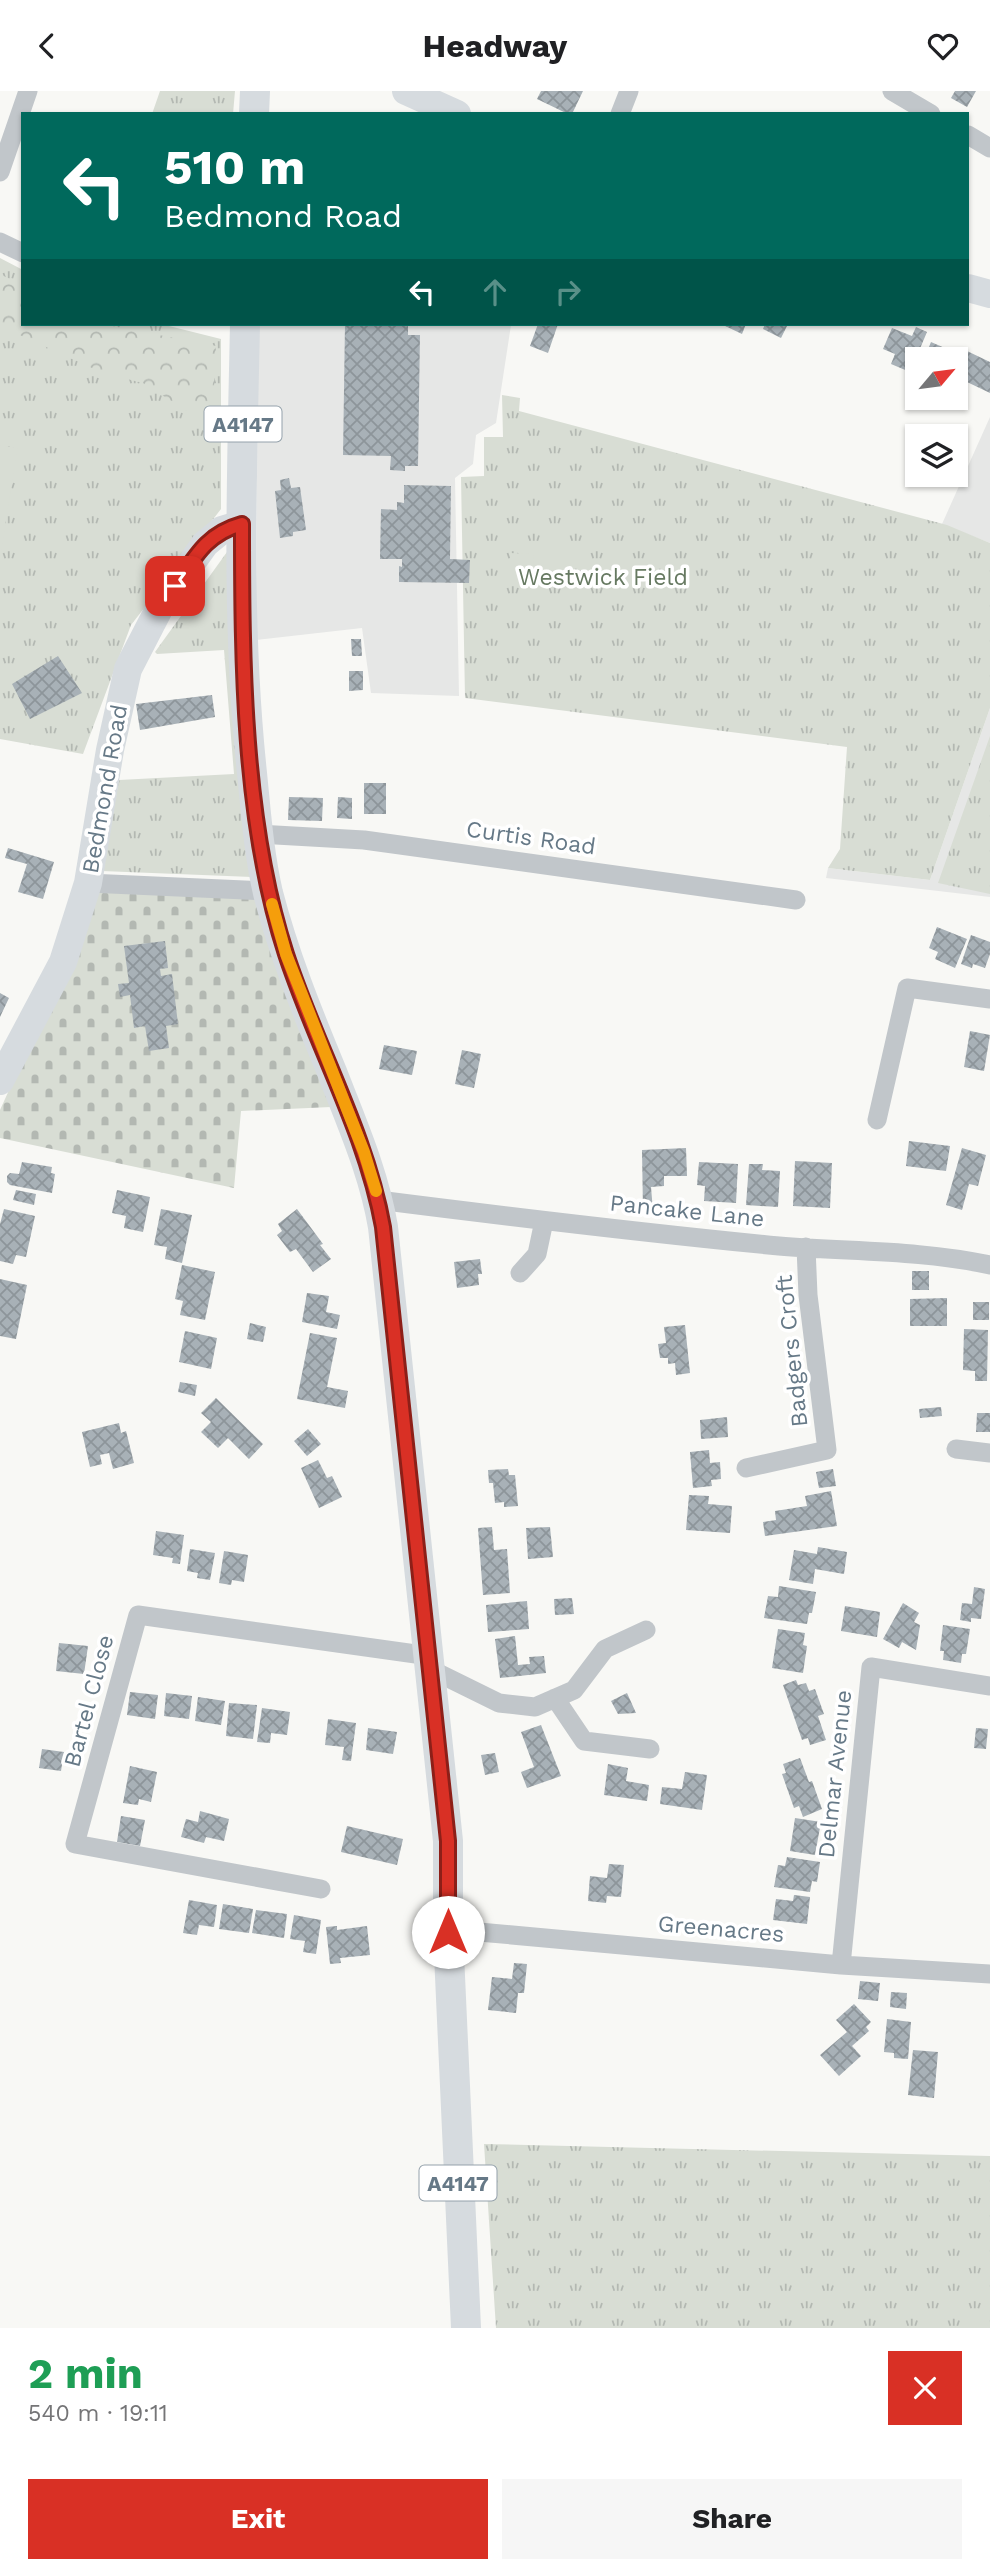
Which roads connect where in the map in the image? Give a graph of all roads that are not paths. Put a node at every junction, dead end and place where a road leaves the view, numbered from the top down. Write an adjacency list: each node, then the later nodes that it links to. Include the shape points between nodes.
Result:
1 (28, 91): 12 (street)
2 (255, 91): 7 (main road)
3 (406, 91): 6 (street)
4 (629, 91): 8 (street)
5 (892, 91): 9 (street)
6 (441, 110)
7 (254, 112)
8 (621, 112)
9 (928, 112)
10 (969, 136): 11 (street)
11 (990, 148)
12 (0, 172)
13 (0, 242): 14 (street)
14 (21, 252)
15 (969, 288): 16 (street)
16 (990, 294)
17 (243, 326): 18 (main road, A4147)
18 (242, 524): 19 (main road, A4147, via 246,697); 20 (street, Bedmond Road, via 222,530 205,544 160,607 128,669)
19 (258, 834): 21 (main road, A4147); 22 (street, Curtis Road, via 364,840)
20 (88, 883): 21 (street); 24 (street, Bedmond Road, via 63,962)
21 (268, 891): 26 (main road, A4147, via 286,954 364,1152)
22 (796, 900)
23 (990, 999): 25 (street, via 907,988)
24 (0, 1081)
25 (877, 1120)
26 (378, 1200): 27 (street, Pancake Lane); 35 (main road, A4147)
27 (544, 1221): 28 (street, Pancake Lane); 30 (street, via 537,1254)
28 (806, 1247): 29 (street, Pancake Lane, via 949,1256); 33 (street, Badgers Croft, via 827,1450)
29 (990, 1265)
30 (520, 1273)
31 (956, 1449): 32 (street)
32 (990, 1453)
33 (746, 1468)
34 (646, 1630): 37 (street, via 606,1649 574,1690)
35 (431, 1663): 37 (street, via 499,1703 535,1707); 39 (street, Bartel Close, via 138,1615 75,1844); 40 (main road, A4147, via 448,1841)
36 (990, 1686): 41 (street, Delmar Avenue, via 871,1667)
37 (555, 1698): 38 (street, via 584,1741)
38 (650, 1749)
39 (321, 1889)
40 (448, 1932): 41 (street, Greenacres); 43 (main road, A4147)
41 (841, 1965): 42 (street, Greenacres)
42 (990, 1974)
43 (466, 2328)

